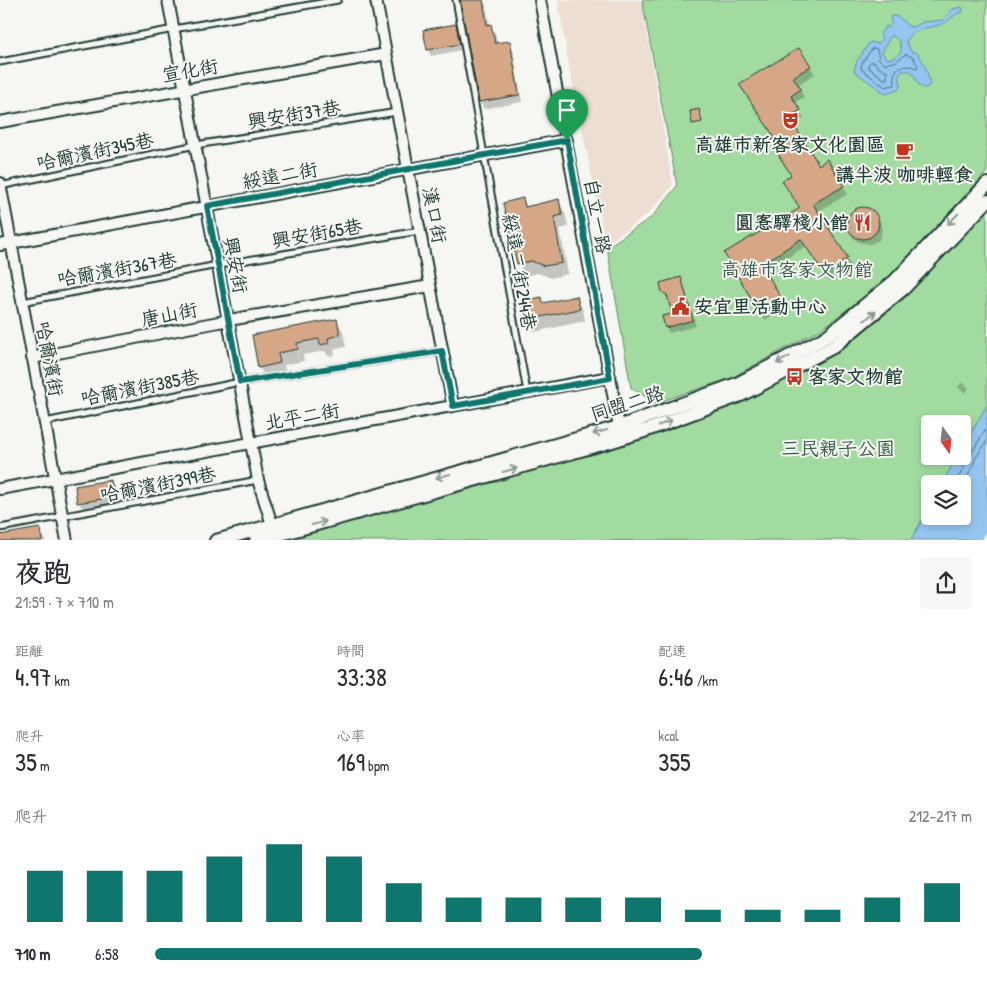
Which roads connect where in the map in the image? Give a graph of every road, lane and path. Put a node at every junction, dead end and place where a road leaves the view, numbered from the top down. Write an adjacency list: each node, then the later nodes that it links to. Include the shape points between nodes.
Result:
1 (168, 0): 6 (street, 興安街)
2 (338, 0): 6 (lane)
3 (376, 0): 7 (street, 漢口街)
4 (456, 0): 14 (lane, 綏遠二街244巷)
5 (540, 0): 12 (street, 自立一路)
6 (174, 29): 8 (lane); 9 (street, 興安街)
7 (386, 54): 9 (street, 宣化街); 10 (street, 漢口街)
8 (0, 62)
9 (185, 89): 11 (street, 宣化街); 13 (street, 興安街)
10 (397, 112): 13 (lane, 興安街37巷); 15 (street, 漢口街)
11 (0, 122)
12 (567, 140): 14 (street, 綏遠二街); 30 (street, 自立一路)
13 (196, 145): 17 (lane, 哈爾濱街345巷); 19 (street, 興安街)
14 (483, 156): 15 (street, 綏遠二街); 32 (lane, 綏遠二街244巷)
15 (408, 169): 19 (street, 綏遠二街); 20 (street, 漢口街)
16 (987, 184): 27 (street, 同盟二路, one-way to 27, via 895,281)
17 (0, 185): 21 (street, 哈爾濱街)
18 (987, 201): 27 (street, 同盟二路, one-way to 18, via 903,289)
19 (207, 206): 21 (street, 綏遠二街); 23 (street, 興安街)
20 (420, 231): 23 (lane, 興安街65巷); 24 (street, 漢口街)
21 (11, 242): 22 (street, 綏遠二街); 25 (street, 哈爾濱街)
22 (0, 244)
23 (218, 265): 25 (lane, 哈爾濱街367巷); 26 (street, 興安街)
24 (430, 286): 26 (street, 唐山街); 28 (street, 漢口街)
25 (21, 302): 29 (street, 哈爾濱街)
26 (229, 320): 29 (street, 唐山街); 31 (street, 興安街)
27 (830, 342): 35 (street, 同盟二路)
28 (442, 351): 31 (lane, 哈爾濱街385巷); 33 (street, 漢口街)
29 (32, 358): 34 (street, 哈爾濱街)
30 (610, 378): 32 (street, 北平二街); 35 (street, 自立一路)
31 (240, 382): 34 (lane, 哈爾濱街385巷); 36 (street, 興安街)
32 (527, 393): 33 (street, 北平二街)
33 (453, 406): 36 (street, 北平二街)
34 (45, 422): 37 (street, 哈爾濱街)
35 (620, 432): 42 (street, 同盟二路)
36 (252, 443): 37 (street, 北平二街); 38 (street, 興安街)
37 (55, 478): 39 (street, 北平二街); 40 (street, 哈爾濱街)
38 (258, 480): 40 (lane, 哈爾濱街399巷); 42 (street, 興安街)
39 (0, 488)
40 (62, 517): 41 (lane, 哈爾濱街399巷); 43 (street, 哈爾濱街)
41 (0, 528)
42 (273, 529): 44 (street, 同盟二路); 45 (street, 同盟二路)
43 (67, 540)
44 (216, 540)
45 (256, 540)

